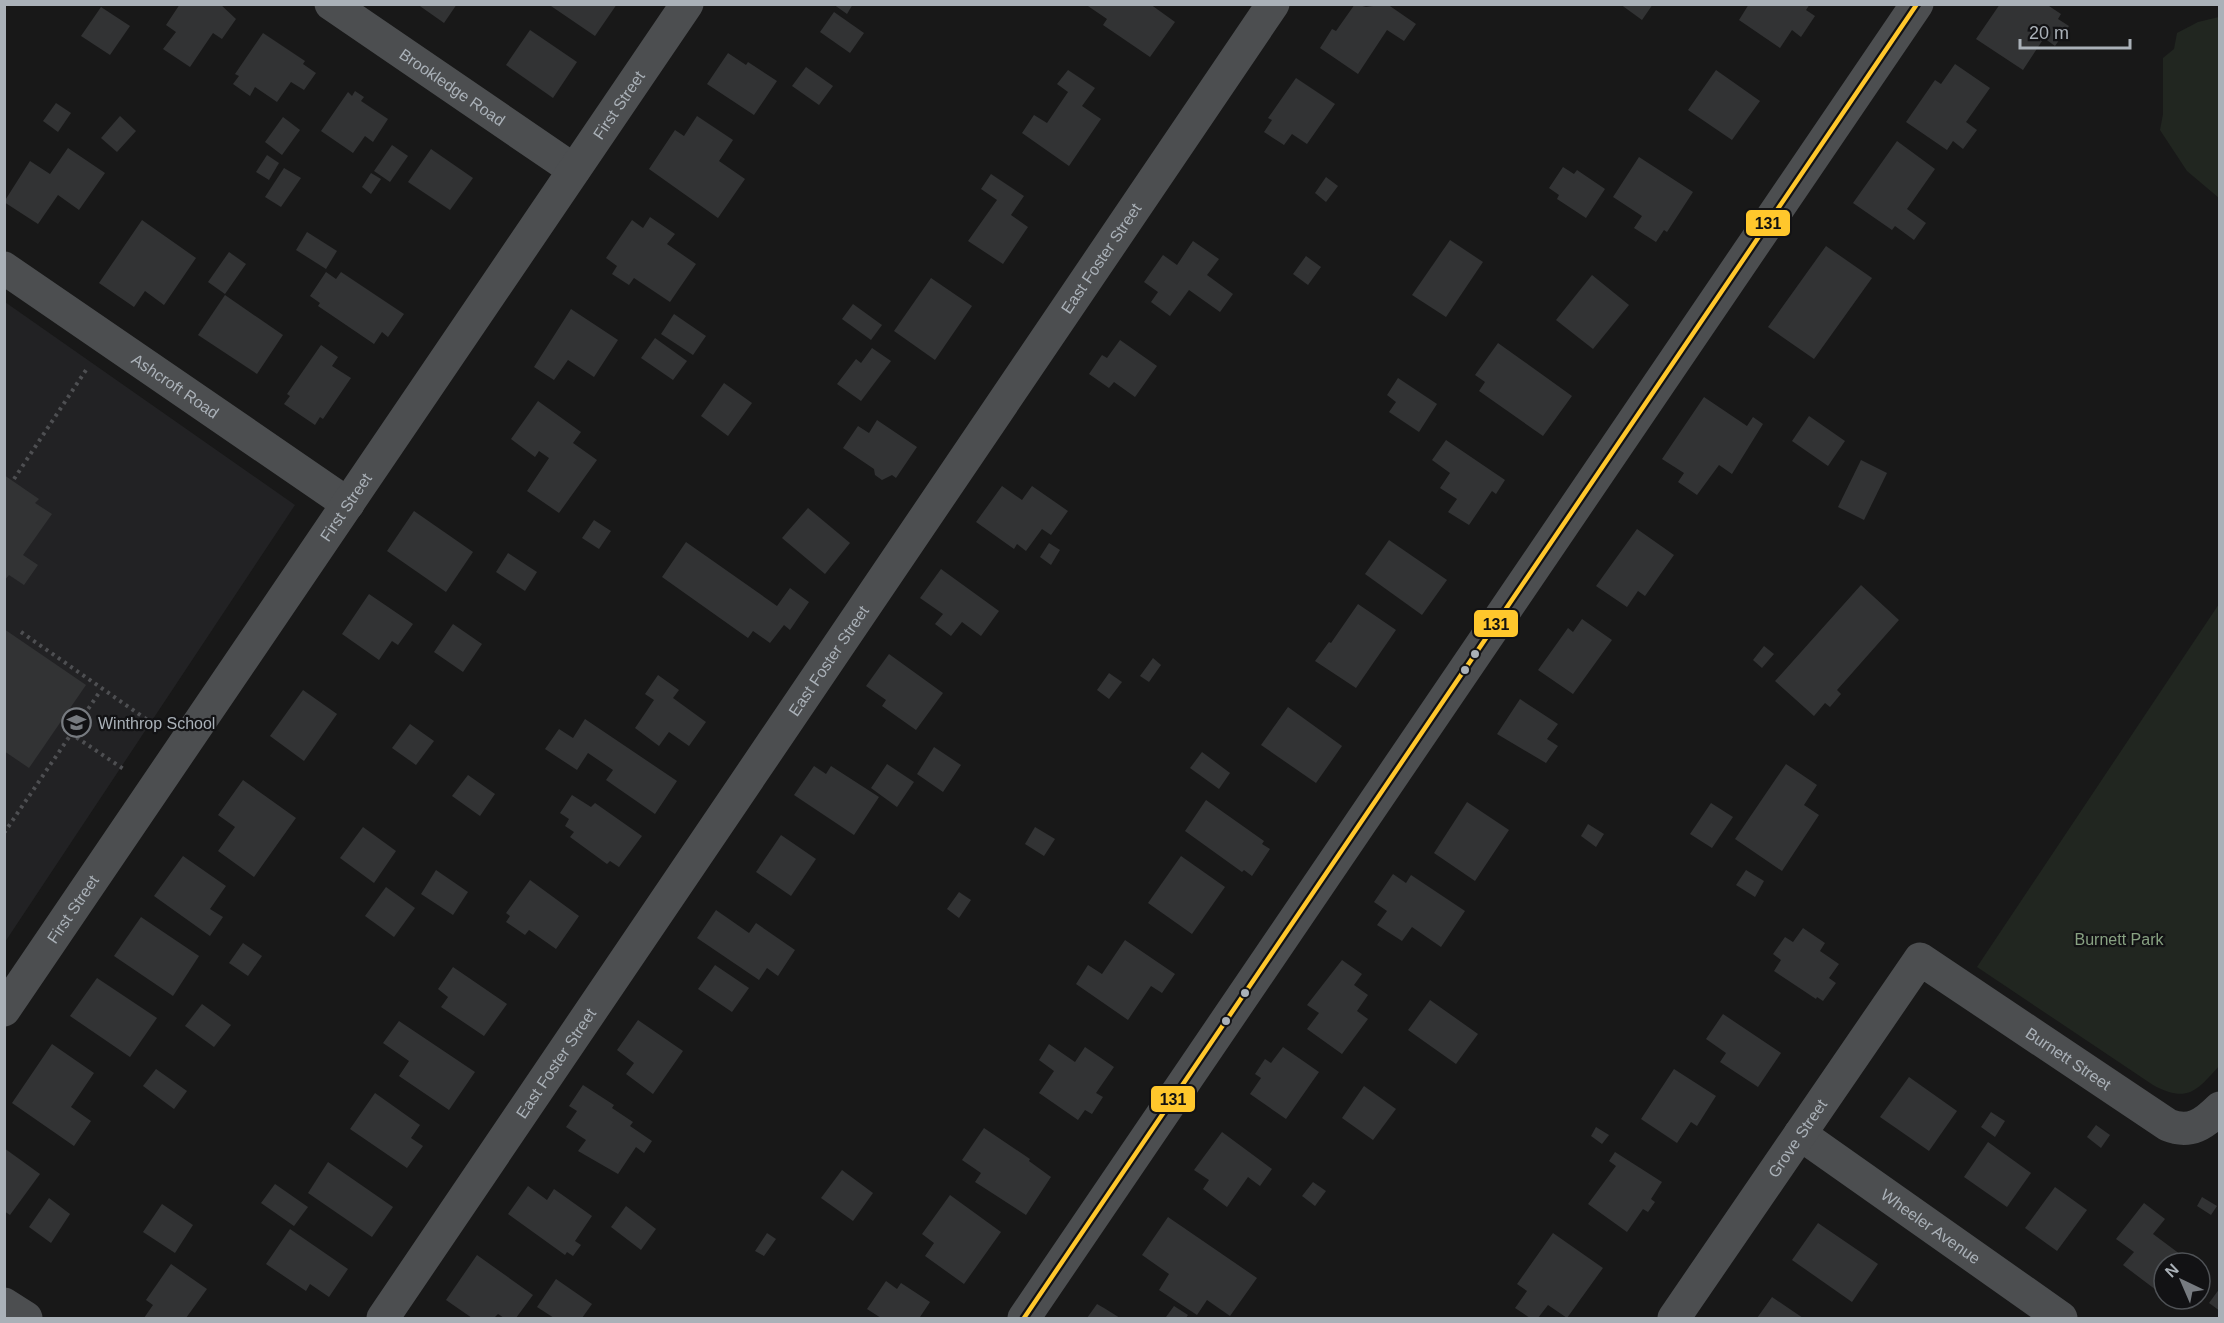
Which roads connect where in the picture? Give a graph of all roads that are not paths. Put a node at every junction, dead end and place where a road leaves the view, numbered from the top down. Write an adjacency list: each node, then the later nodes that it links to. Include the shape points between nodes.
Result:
1 (331, 4): 5 (street, Brookledge Road)
2 (687, 4): 5 (street, First Street)
3 (1273, 4): 14 (street, East Foster Street)
4 (1917, 4): 15 (street)
5 (574, 170): 7 (street, First Street)
6 (4, 267): 7 (street, Ashcroft Road)
7 (348, 504): 9 (street, First Street)
8 (1920, 959): 10 (street, Burnett Street, via 2168,1125 2180,1129 2196,1127); 11 (street, Grove Street)
9 (4, 1010)
10 (2220, 1108)
11 (1800, 1134): 16 (street, Grove Street); 17 (street, Wheeler Avenue)
12 (4, 1304): 13 (street)
13 (26, 1318)
14 (382, 1318)
15 (1024, 1318)
16 (1674, 1318)
17 (2061, 1318)

